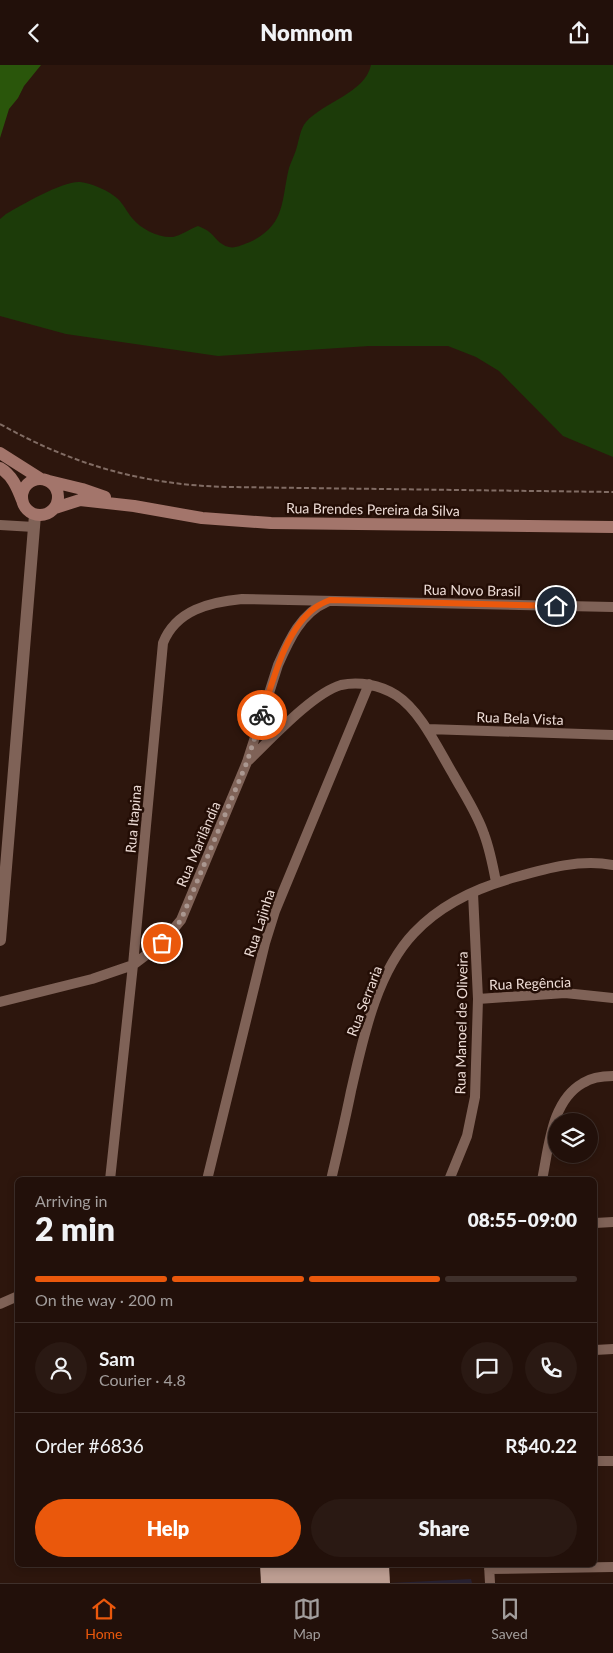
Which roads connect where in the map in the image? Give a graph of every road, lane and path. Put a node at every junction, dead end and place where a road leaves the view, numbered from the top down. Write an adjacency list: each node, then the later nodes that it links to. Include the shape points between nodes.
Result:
1 (0, 424): 5 (path, via 38,445 82,463 177,484)
2 (0, 453): 4 (main road, Rua Brendes Pereira da Silva)
3 (0, 468): 6 (main road, via 14,482)
4 (45, 480): 6 (main road, via 27,485); 7 (main road, Rua Brendes Pereira da Silva); 8 (main road, via 55,486 58,493)
5 (613, 492)
6 (22, 501): 9 (main road)
7 (134, 506): 8 (main road, Rua Brendes Pereira da Silva, via 80,500); 11 (main road, Rua Brendes Pereira da Silva, via 202,518 271,523)
8 (55, 508): 9 (main road)
9 (35, 521): 10 (street); 21 (street)
10 (0, 525)
11 (613, 527)
12 (330, 600): 13 (street, Rua Novo Brasil); 17 (street, Rua Marilândia, via 308,614 284,652); 22 (street, Rua Itapina, via 222,601 191,611 167,632 163,643)
13 (613, 607)
14 (369, 684): 15 (street, via 396,695); 17 (street, via 354,683 325,692); 28 (street, Rua Lajinha, via 272,919)
15 (426, 729): 16 (street, Rua Bela Vista); 19 (street, via 478,817)
16 (613, 735)
17 (247, 762): 22 (street, Rua Marilândia, via 181,920 162,943)
18 (613, 865): 19 (street, Rua Serraria, via 571,864)
19 (496, 882): 20 (street, Rua Serraria)
20 (473, 893): 24 (street, Rua Manoel de Oliveira); 29 (street, Rua Serraria, via 433,916 414,933 398,953 385,979 363,1039)
21 (0, 940)
22 (132, 965): 25 (street, Rua Marilândia, via 92,979); 27 (street, Rua Itapina)
23 (613, 998): 24 (street, Rua Regência, via 565,993)
24 (478, 999): 30 (street, Rua Manoel de Oliveira, via 475,1097 467,1136)
25 (0, 1002)
26 (613, 1075): 31 (street, via 584,1081 562,1103 551,1133)
27 (110, 1177)
28 (208, 1177)
29 (332, 1177)
30 (450, 1177)
31 (543, 1177)
32 (613, 1222): 33 (street)
33 (597, 1223)
34 (15, 1297): 35 (street)
35 (0, 1304)
36 (613, 1349): 37 (street)
37 (597, 1350)
38 (597, 1461): 39 (street)
39 (613, 1461)
40 (489, 1567): 41 (street); 42 (street)
41 (613, 1567)
42 (490, 1583)

